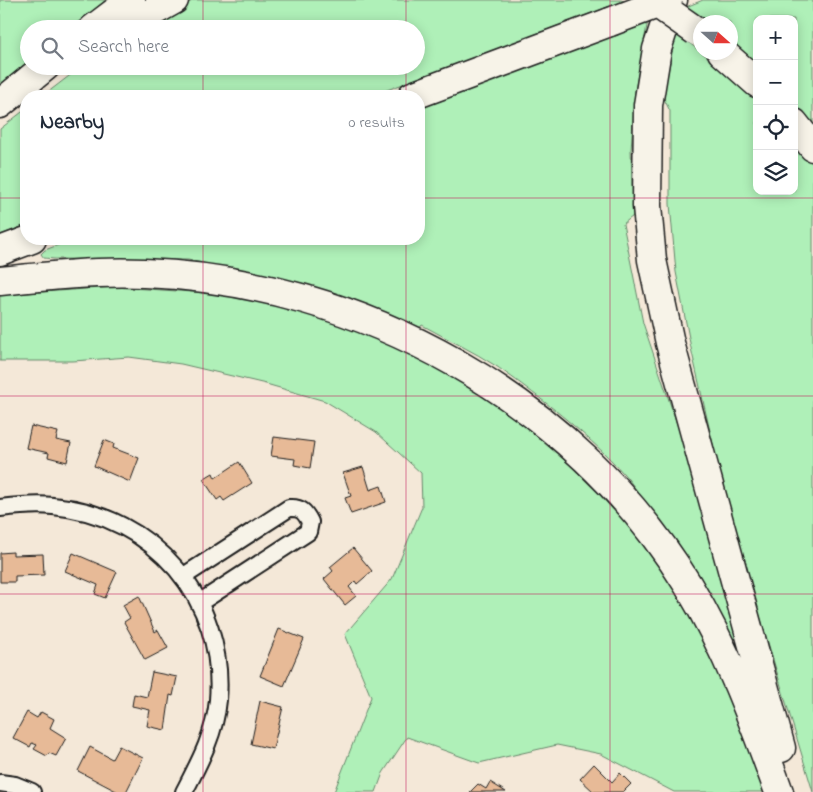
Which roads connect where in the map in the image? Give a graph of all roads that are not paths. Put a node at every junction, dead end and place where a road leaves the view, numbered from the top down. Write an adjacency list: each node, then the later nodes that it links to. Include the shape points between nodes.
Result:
1 (131, 0): 6 (highway)
2 (174, 0): 7 (highway)
3 (652, 0): 8 (highway, bridge)
4 (668, 0): 14 (highway, bridge)
5 (673, 0): 30 (highway, via 657,49 648,105 646,206 652,260 670,343)
6 (105, 20)
7 (138, 20)
8 (693, 29)
9 (731, 60): 12 (highway)
10 (35, 75): 16 (highway)
11 (55, 75): 13 (highway)
12 (753, 79)
13 (36, 90)
14 (425, 91)
15 (20, 102): 17 (highway)
16 (0, 104)
17 (0, 117)
18 (798, 128): 19 (highway)
19 (813, 147)
20 (20, 244): 21 (highway)
21 (0, 251)
22 (0, 281): 29 (highway, via 68,274 144,272 219,280 283,293 369,321 444,355 480,376 532,413 578,452 651,532 688,584 715,631 742,688)
23 (0, 508): 24 (street, via 52,506 97,516 158,548)
24 (184, 576): 25 (street); 25 (street, via 289,508 304,511 310,522 304,536)
25 (199, 603): 28 (street, via 211,630 219,667 218,702 204,754)
26 (0, 783): 27 (street)
27 (32, 792)
28 (184, 792)
29 (779, 792)
30 (793, 792)

